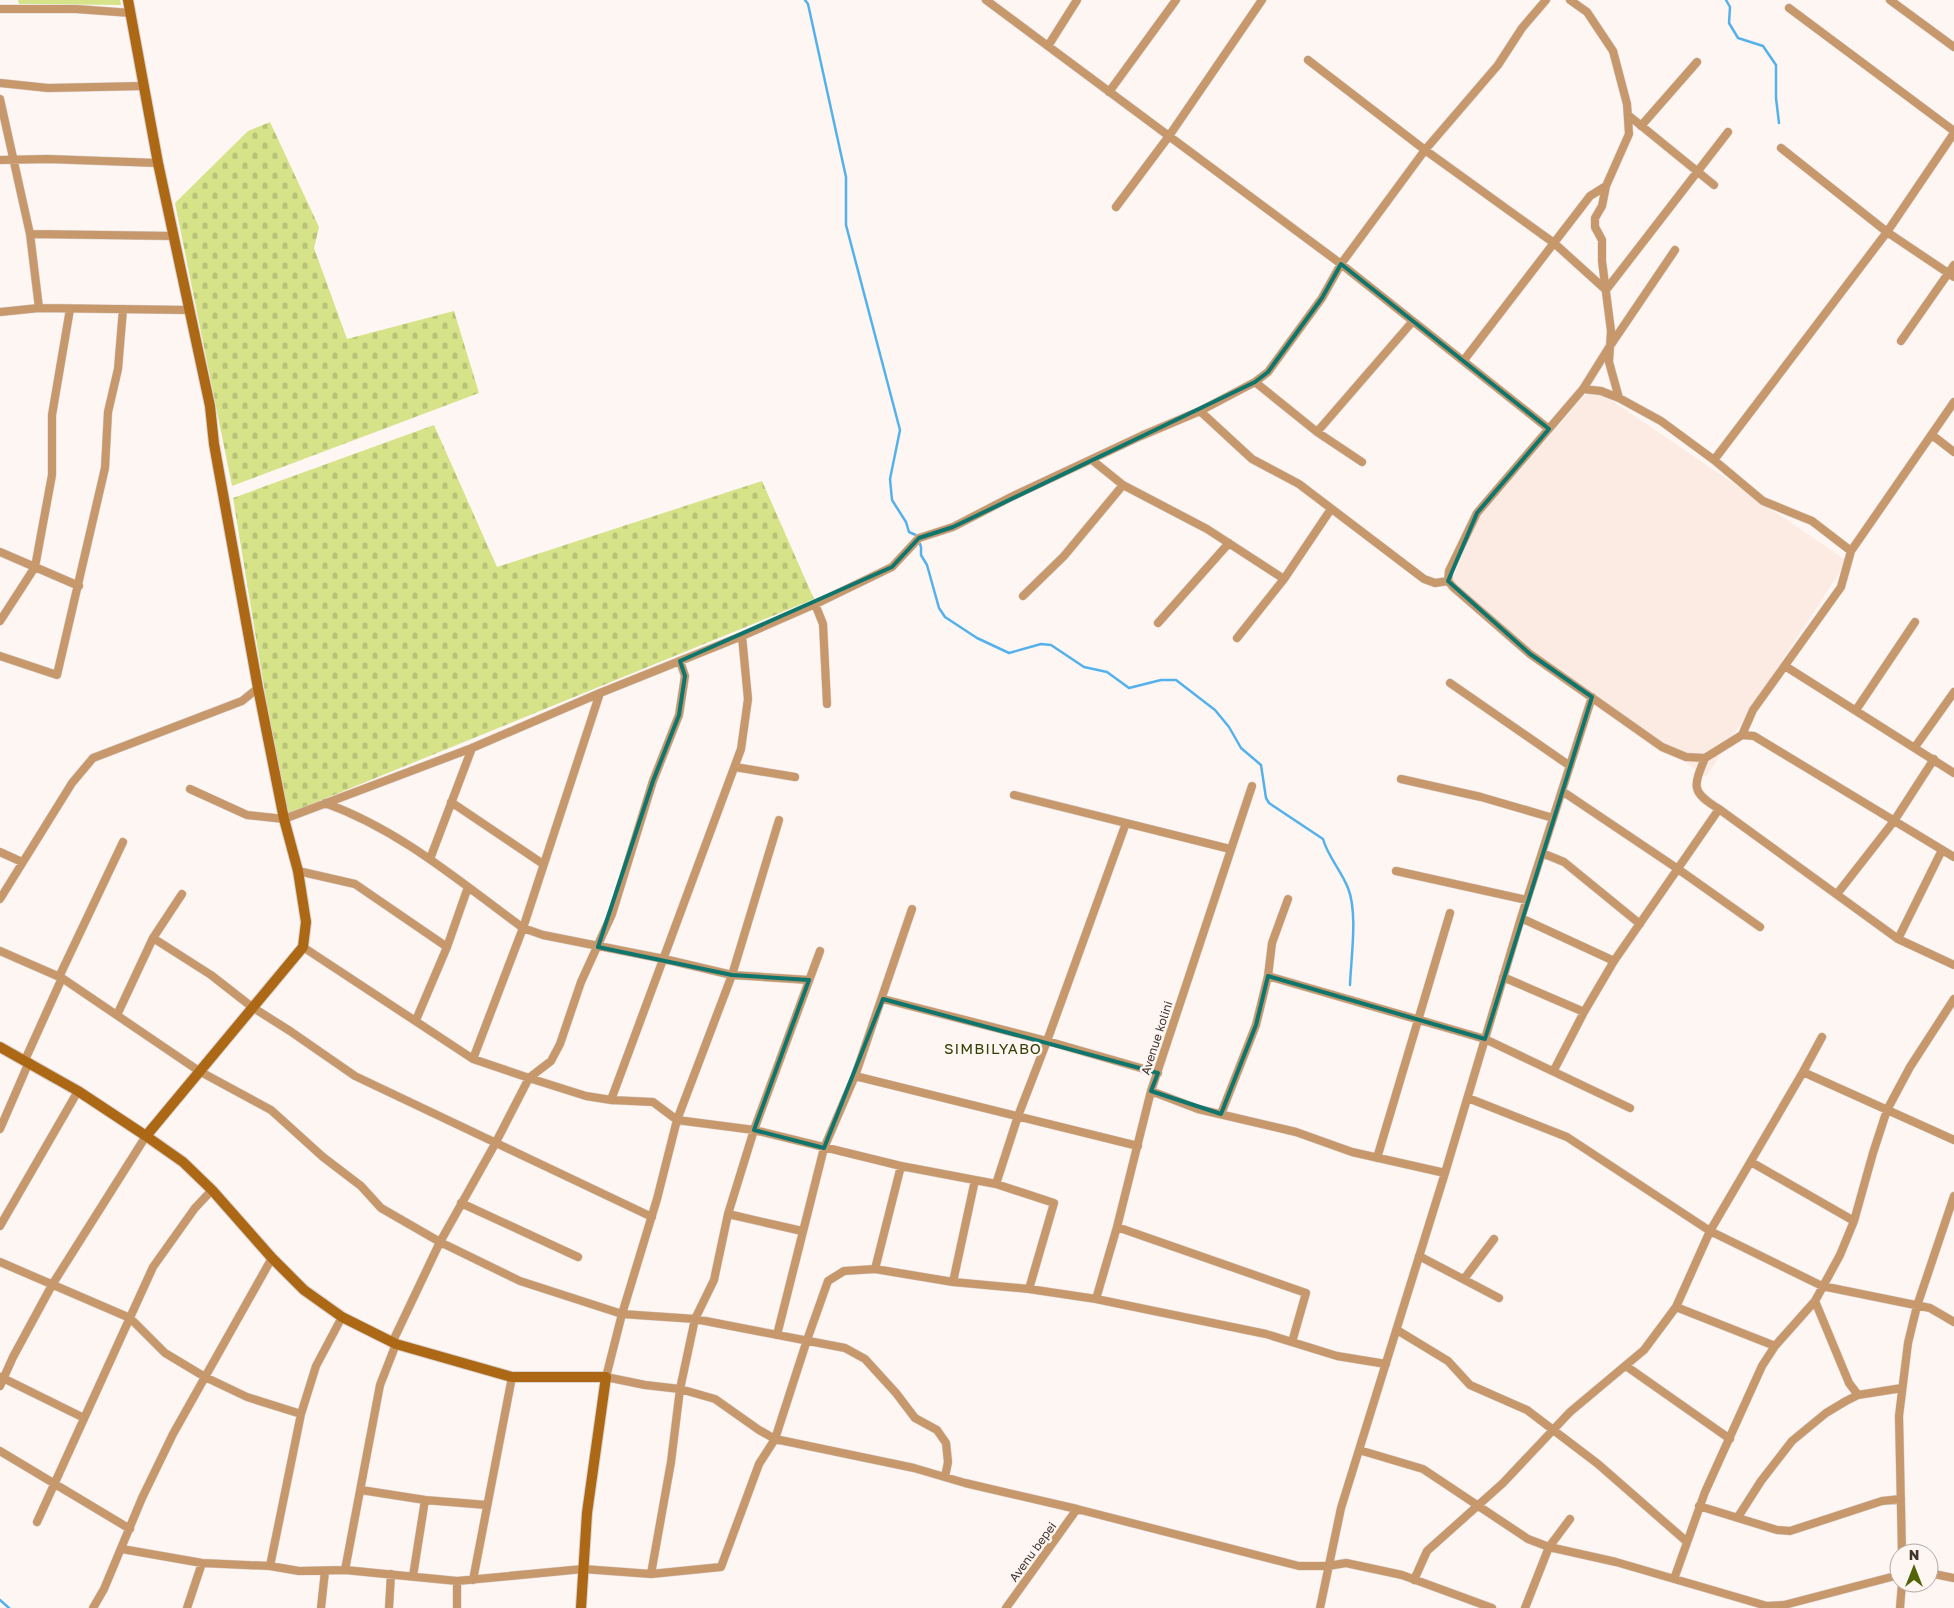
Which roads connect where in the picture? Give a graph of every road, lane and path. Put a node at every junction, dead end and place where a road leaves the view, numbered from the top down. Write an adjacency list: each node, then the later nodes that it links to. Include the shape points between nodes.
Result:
1 (128, 0): 11 (street)
2 (986, 0): 12 (street)
3 (1078, 0): 12 (street)
4 (1176, 0): 18 (street)
5 (1262, 0): 24 (street)
6 (1546, 0): 26 (street, via 1522,28 1498,65)
7 (1570, 0): 20 (street, via 1587,12 1613,51)
8 (1890, 0): 13 (street)
9 (1789, 8): 23 (street)
10 (0, 9): 11 (street)
11 (131, 13): 17 (street)
12 (1048, 46): 18 (street)
13 (1954, 47)
14 (1308, 60): 26 (street)
15 (1697, 62): 21 (street)
16 (0, 83): 17 (street, via 48,88)
17 (144, 86): 29 (street)
18 (1109, 92): 24 (street)
19 (0, 99): 28 (street)
20 (1628, 115): 21 (street); 32 (street, via 1628,134)
21 (1641, 126): 30 (street)
22 (1728, 132): 30 (street)
23 (1954, 132): 34 (street)
24 (1169, 136): 33 (street); 39 (street)
25 (1781, 148): 34 (street)
26 (1425, 150): 37 (street); 39 (street)
27 (0, 160): 28 (street)
28 (14, 160): 29 (street); 35 (street)
29 (158, 163): 36 (street)
30 (1697, 172): 31 (street); 42 (street)
31 (1714, 185)
32 (1606, 186): 37 (street, via 1590,196); 42 (street, via 1595,226 1602,240)
33 (1116, 207)
34 (1887, 232): 41 (street); 62 (street)
35 (30, 234): 36 (street); 43 (street)
36 (174, 236): 46 (street)
37 (1554, 243): 42 (street); 51 (street)
38 (1675, 250): 50 (street)
39 (1341, 264): 48 (street); 52 (street, via 1322,298 1268,372)
40 (1954, 265): 41 (street)
41 (1951, 275): 49 (street)
42 (1606, 290): 50 (street, via 1611,331)
43 (39, 308): 44 (street); 47 (street)
44 (70, 308): 45 (street); 69 (street, via 52,415 52,475)
45 (123, 309): 46 (street); 72 (street, via 118,369 108,412 106,468)
46 (190, 310): 84 (street, via 210,406)
47 (0, 312)
48 (1413, 321): 51 (street); 58 (street)
49 (1901, 341)
50 (1608, 349): 53 (street); 54 (street)
51 (1464, 360): 57 (street)
52 (1255, 382): 56 (street); 58 (street)
53 (1584, 389): 54 (street); 57 (street)
54 (1618, 398): 62 (street, via 1661,421)
55 (1954, 402): 59 (street)
56 (1200, 411): 61 (street); 65 (street, via 1252,458 1299,484)
57 (1549, 429): 71 (street, via 1478,513 1449,571)
58 (1317, 432): 63 (street)
59 (1932, 435): 60 (street); 67 (street)
60 (1954, 452)
61 (1092, 460): 64 (street); 74 (street, via 953,527 919,538 892,567)
62 (1714, 460): 67 (street, via 1763,501 1812,521)
63 (1362, 462)
64 (1123, 485): 66 (street); 73 (street, via 1064,556)
65 (1331, 509): 70 (street); 71 (street, via 1424,579 1435,583)
66 (1229, 542): 70 (street); 77 (street)
67 (1851, 551): 82 (street, via 1842,587)
68 (0, 552): 69 (street)
69 (35, 567): 72 (street); 75 (street)
70 (1284, 579): 79 (street)
71 (1448, 581): 87 (street, via 1530,654)
72 (79, 586): 80 (street, via 57,675)
73 (1023, 596)
74 (815, 604): 78 (street); 88 (street, via 823,624)
75 (0, 621)
76 (1915, 622): 89 (street)
77 (1158, 623)
78 (742, 636): 81 (street); 96 (street, via 748,699 741,749)
79 (1237, 638)
80 (0, 656)
81 (680, 661): 85 (street); 140 (street, via 685,676 679,715 653,781 612,914)
82 (1785, 666): 89 (street); 90 (street, via 1753,710)
83 (1450, 683): 95 (street)
84 (258, 688): 108 (street); 119 (street, via 242,701 93,758 72,783)
85 (600, 693): 92 (street); 120 (street)
86 (1953, 695): 91 (street)
87 (1592, 697): 93 (street, via 1662,747 1686,757); 95 (street)
88 (827, 704)
89 (1856, 710): 91 (street)
90 (1742, 736): 93 (street); 110 (street, via 1754,736)
91 (1915, 747): 94 (street)
92 (472, 748): 104 (street); 105 (street)
93 (1705, 758): 106 (street, via 1696,784 1699,795)
94 (1934, 759): 97 (street); 110 (street)
95 (1570, 766): 102 (street)
96 (735, 767): 98 (street); 143 (street)
97 (1954, 773)
98 (795, 777)
99 (1401, 779): 107 (street)
100 (1252, 786): 113 (street, Avenue kolini)
101 (190, 789): 108 (street, via 247,815)
102 (1562, 791): 107 (street); 121 (street)
103 (1014, 795): 111 (street)
104 (451, 802): 118 (street); 120 (street)
105 (324, 803): 108 (street); 118 (street, via 353,813 406,841)
106 (1719, 809): 121 (street); 126 (street)
107 (1553, 818): 116 (street)
108 (284, 819): 122 (street)
109 (779, 820): 146 (street)
110 (1894, 820): 114 (street); 126 (street)
111 (1126, 822): 113 (street); 160 (street)
112 (123, 842): 148 (street)
113 (1230, 849): 167 (street, Avenue kolini)
114 (1942, 850): 117 (street); 137 (street)
115 (0, 852): 119 (street)
116 (1542, 853): 129 (street); 133 (street, via 1564,862)
117 (1954, 857)
118 (430, 860): 124 (street)
119 (22, 862): 127 (street)
120 (543, 864): 135 (street)
121 (1678, 869): 133 (street); 134 (street)
122 (298, 871): 138 (street, via 306,922); 139 (street, via 355,884)
123 (1396, 871): 129 (street)
124 (468, 887): 135 (street); 139 (street)
125 (182, 894): 136 (street)
126 (1837, 894): 137 (street)
127 (0, 899)
128 (1288, 899): 147 (street, via 1272,943)
129 (1527, 900): 132 (street)
130 (912, 909): 151 (street)
131 (1450, 914): 156 (street)
132 (1521, 918): 144 (street); 149 (street)
133 (1640, 924): 144 (street)
134 (1760, 927)
135 (523, 928): 140 (street); 162 (street)
136 (153, 938): 153 (street, via 212,976); 155 (street)
137 (1898, 938): 145 (street)
138 (303, 947): 153 (street); 157 (street)
139 (447, 947): 157 (street)
140 (598, 947): 143 (street); 169 (street, via 581,982 560,1044 551,1061)
141 (0, 951): 148 (street)
142 (820, 951): 150 (street)
143 (664, 959): 146 (street); 173 (street)
144 (1614, 961): 154 (street)
145 (1954, 965)
146 (732, 975): 150 (street); 178 (street)
147 (1268, 976): 156 (street); 176 (street, via 1256,1025)
148 (61, 978): 155 (street); 163 (street)
149 (1503, 978): 154 (street); 159 (street)
150 (809, 980): 180 (street)
151 (882, 999): 160 (street); 168 (street)
152 (1954, 999): 175 (street, via 1910,1067)
153 (252, 1007): 165 (street); 183 (street, via 355,1076)
154 (1584, 1012): 164 (street)
155 (117, 1015): 165 (street)
156 (1418, 1019): 159 (street); 186 (street)
157 (416, 1020): 162 (street)
158 (1822, 1038): 166 (street)
159 (1485, 1039): 164 (street); 172 (street)
160 (1047, 1041): 167 (street); 177 (street)
161 (0, 1047): 163 (street)
162 (473, 1059): 169 (street)
163 (27, 1061): 170 (street); 179 (street)
164 (1554, 1070): 174 (street)
165 (199, 1071): 181 (street); 204 (street, via 271,1110 361,1186 381,1208)
166 (1803, 1072): 175 (street); 187 (street)
167 (1158, 1073): 171 (street, Avenue kolini)
168 (855, 1076): 177 (street); 185 (street)
169 (529, 1078): 173 (street, via 586,1096); 183 (street)
170 (78, 1091): 181 (street); 199 (street)
171 (1152, 1091): 176 (street, via 1198,1109); 184 (street, Avenue kolini)
172 (1468, 1098): 189 (street); 202 (street, via 1567,1136)
173 (611, 1100): 178 (street, via 653,1102)
174 (1630, 1108)
175 (1887, 1110): 182 (street); 198 (street)
176 (1221, 1114): 186 (street, via 1296,1132)
177 (1018, 1116): 184 (street); 191 (street)
178 (677, 1120): 180 (street); 197 (street)
179 (0, 1129)
180 (754, 1130): 185 (street); 195 (street)
181 (146, 1136): 192 (street, via 183,1162); 212 (street)
182 (1954, 1140)
183 (495, 1144): 194 (street); 197 (street)
184 (1138, 1146): 200 (street, Avenue kolini)
185 (824, 1148): 188 (street); 201 (street)
186 (1377, 1158): 189 (street)
187 (1750, 1162): 198 (street); 202 (street)
188 (900, 1166): 190 (street); 209 (street)
189 (1445, 1173): 205 (street)
190 (975, 1180): 191 (street); 211 (street)
191 (996, 1184): 214 (street, via 1054,1203)
192 (212, 1190): 206 (street); 221 (street, via 153,1266)
193 (1954, 1196): 196 (street)
194 (461, 1203): 204 (street); 207 (street)
195 (728, 1214): 201 (street); 223 (street, via 714,1280)
196 (1950, 1215): 218 (street)
197 (652, 1217): 220 (street)
198 (1854, 1221): 213 (street)
199 (0, 1226)
200 (1117, 1227): 216 (street, Avenue kolini); 228 (street, via 1306,1293)
201 (802, 1231): 226 (street)
202 (1710, 1231): 213 (street); 219 (street)
203 (1494, 1238): 210 (street)
204 (440, 1242): 220 (street, via 520,1281); 229 (street)
205 (1420, 1256): 210 (street); 225 (street)
206 (272, 1258): 222 (street, via 304,1290); 233 (street)
207 (578, 1258)
208 (0, 1262): 212 (street)
209 (876, 1269): 211 (street); 227 (street, via 844,1271 828,1281)
210 (1464, 1279): 215 (street)
211 (952, 1282): 214 (street)
212 (52, 1285): 221 (street); 236 (street)
213 (1822, 1286): 217 (street); 218 (street)
214 (1030, 1289): 216 (street)
215 (1499, 1298)
216 (1096, 1300): 228 (street, via 1248,1330)
217 (1815, 1301): 230 (street); 239 (street, via 1849,1383)
218 (1917, 1306): 224 (street, via 1930,1308); 237 (street)
219 (1676, 1307): 230 (street); 232 (street, via 1644,1350)
220 (622, 1314): 223 (street); 235 (street)
221 (130, 1318): 233 (street, via 165,1353); 241 (street)
222 (342, 1318): 229 (street); 240 (street, via 316,1366)
223 (695, 1319): 226 (street); 238 (street)
224 (1954, 1322)
225 (1396, 1330): 231 (street); 242 (street, via 1448,1361 1470,1385 1527,1410)
226 (777, 1334): 227 (street)
227 (807, 1340): 243 (street); 247 (street, via 845,1348 865,1359 915,1418 937,1430 946,1443 948,1462)
228 (1292, 1342): 231 (street, via 1337,1356)
229 (394, 1344): 234 (street); 249 (street, via 380,1385)
230 (1775, 1346): 244 (street, via 1762,1366)
231 (1386, 1364): 245 (street)
232 (1626, 1366): 242 (street); 244 (street)
233 (205, 1377): 240 (street, via 248,1397); 259 (street, via 173,1434)
234 (512, 1377): 235 (street); 252 (street)
235 (606, 1377): 238 (street); 267 (street, via 588,1504)
236 (1, 1381): 241 (street)
237 (1902, 1388): 239 (street); 250 (street, via 1898,1416)
238 (680, 1389): 243 (street, via 714,1399); 271 (street)
239 (1858, 1396): 256 (street, via 1826,1413 1792,1441 1760,1481)
240 (301, 1414): 265 (street)
241 (84, 1418): 248 (street)
242 (1552, 1430): 253 (street, via 1504,1483); 260 (street, via 1598,1464)
243 (775, 1438): 247 (street); 271 (street, via 759,1464 721,1567)
244 (1730, 1439): 254 (street)
245 (1359, 1450): 253 (street, via 1423,1469); 266 (street)
246 (0, 1451): 248 (street)
247 (945, 1477): 255 (street)
248 (54, 1483): 258 (street); 259 (street)
249 (361, 1490): 251 (street); 268 (street)
250 (1901, 1499): 256 (street, via 1882,1500 1790,1531); 261 (street)
251 (424, 1500): 252 (street); 273 (street)
252 (487, 1505): 277 (street)
253 (1478, 1505): 262 (street, via 1528,1539); 278 (street, via 1427,1552)
254 (1699, 1506): 256 (street); 260 (street)
255 (1078, 1509): 266 (street, via 1299,1566); 288 (street, Avenu bepei)
256 (1738, 1517)
257 (1570, 1519): 262 (street)
258 (37, 1522)
259 (130, 1528): 263 (street)
260 (1686, 1541): 276 (street)
261 (1902, 1543)
262 (1549, 1547): 276 (street); 291 (street)
263 (122, 1549): 264 (street); 282 (street)
264 (202, 1563): 265 (street); 283 (street)
265 (270, 1566): 269 (street)
266 (1328, 1566): 278 (street, via 1346,1563); 289 (street)
267 (583, 1569): 271 (street); 277 (street); 287 (street)
268 (345, 1570): 269 (street); 270 (street)
269 (325, 1572): 284 (street)
270 (391, 1574): 273 (street); 285 (street)
271 (651, 1574)
272 (1939, 1575): 275 (street)
273 (413, 1576): 279 (street)
274 (1889, 1578): 281 (street)
275 (1954, 1578)
276 (1674, 1579): 281 (street, via 1766,1606)
277 (473, 1580): 279 (street)
278 (1414, 1580): 290 (street)
279 (457, 1581): 286 (street)
280 (1901, 1593): 292 (street)
281 (1783, 1606)
282 (93, 1608)
283 (187, 1608)
284 (321, 1608)
285 (389, 1608)
286 (457, 1608)
287 (582, 1608)
288 (1006, 1608)
289 (1320, 1608)
290 (1492, 1608)
291 (1525, 1608)
292 (1900, 1608)

